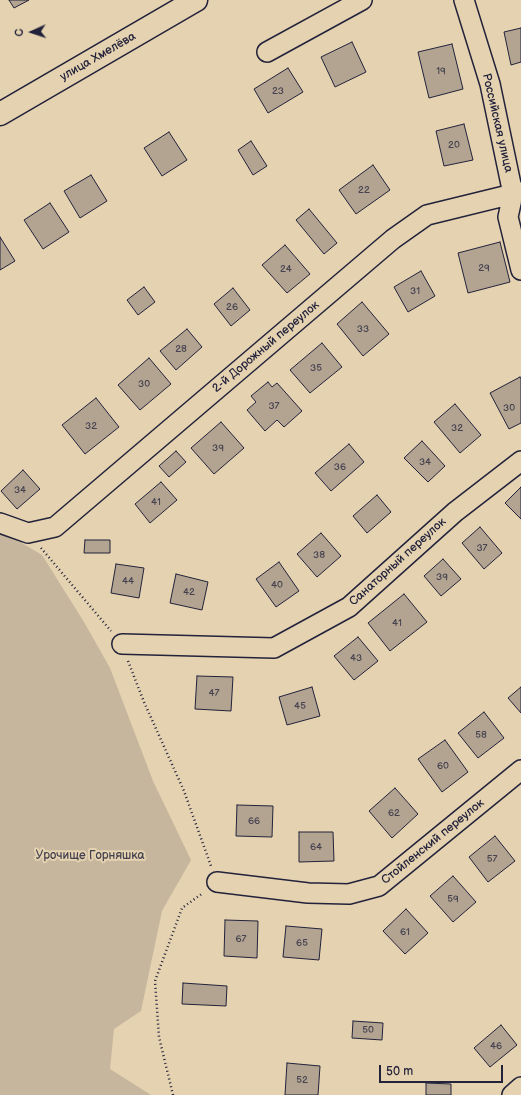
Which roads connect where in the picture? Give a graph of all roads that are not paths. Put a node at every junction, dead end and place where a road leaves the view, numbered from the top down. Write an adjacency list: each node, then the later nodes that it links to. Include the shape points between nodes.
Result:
1 (196, 0): 5 (main road, улица Хмелёва)
2 (362, 0): 4 (street)
3 (464, 0): 6 (street, Российская улица, via 490,84)
4 (267, 52)
5 (0, 114)
6 (517, 193): 7 (street, Российская улица, via 508,217); 9 (street, 2-й Дорожный переулок, via 427,215 393,239 55,527 28,533)
7 (521, 270)
8 (521, 461): 10 (street, Санаторный переулок, via 455,512 349,607 274,648)
9 (0, 523)
10 (122, 644)
11 (521, 770): 12 (street, Стойленский переулок, via 379,886 349,894 308,893)
12 (217, 882)
13 (521, 1087): 14 (street)
14 (512, 1095)

